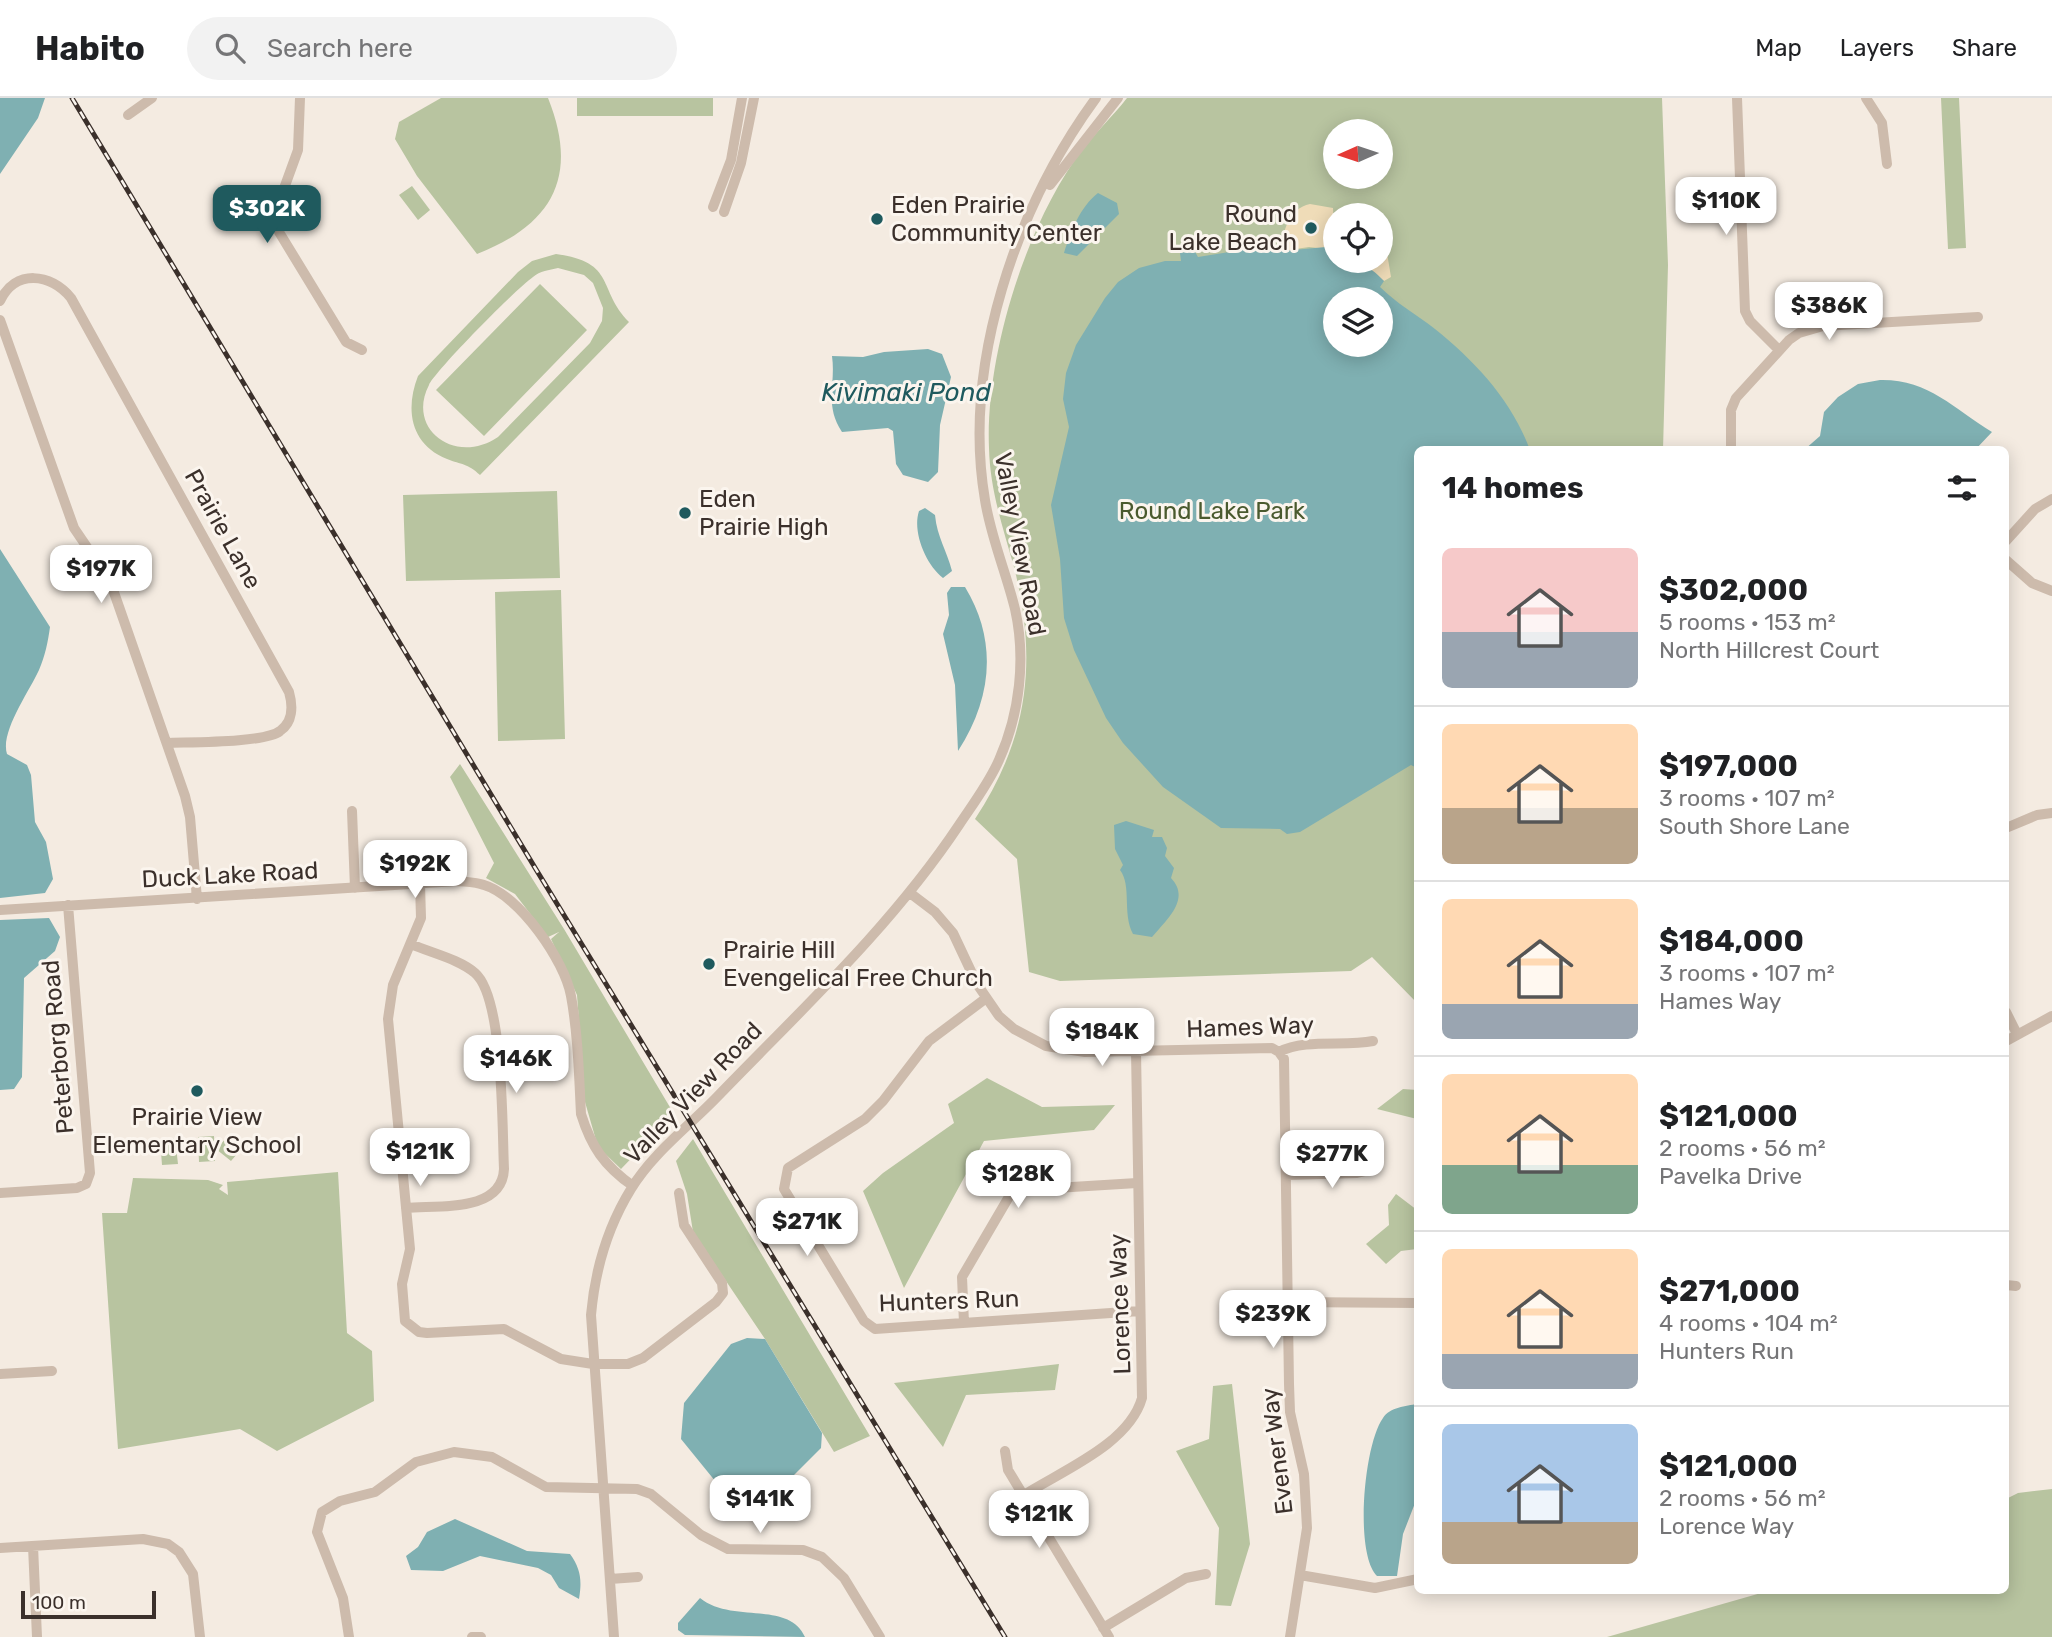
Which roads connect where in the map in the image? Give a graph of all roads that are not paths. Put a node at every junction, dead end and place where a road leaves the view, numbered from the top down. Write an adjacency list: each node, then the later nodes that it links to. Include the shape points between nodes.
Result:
1 (152, 98): 9 (street)
2 (300, 98): 15 (street, via 298,150 278,205 279,232 346,342)
3 (742, 98): 4 (street, via 718,209 741,163)
4 (754, 98)
5 (1096, 98): 11 (street, Valley View Road, via 1054,162)
6 (1118, 98): 11 (street, Valley View Road)
7 (1737, 98): 16 (street, via 1745,311)
8 (1866, 98): 10 (street, via 1882,123)
9 (128, 115)
10 (1887, 164)
11 (1038, 201): 28 (street, Valley View Road, via 993,323 979,403 985,502 1020,640 1017,702 993,773)
12 (0, 301): 22 (street, Prairie Lane, via 11,284 21,279 45,278 71,298 289,692 289,722 274,735)
13 (1978, 317): 16 (street, via 1823,326 1798,333)
14 (0, 320): 22 (street, via 74,528 110,581)
15 (362, 350)
16 (1779, 350): 17 (street, via 1736,398 1731,410)
17 (1731, 446)
18 (2052, 499): 19 (street, via 2035,509)
19 (2009, 538)
20 (2009, 563): 21 (street, via 2032,583)
21 (2052, 591)
22 (167, 743): 29 (street, via 190,817)
23 (352, 811): 27 (street)
24 (2052, 813): 25 (street)
25 (2009, 827)
26 (420, 884): 27 (street, Duck Lake Road); 32 (street, via 421,918); 44 (street, Duck Lake Road, via 484,884 512,901 534,928 561,967 571,993 585,1128 603,1161)
27 (355, 888): 29 (street, Duck Lake Road)
28 (909, 894): 33 (street, Hames Way, via 935,912 953,933); 44 (street, Valley View Road)
29 (197, 899): 30 (street, Duck Lake Road)
30 (68, 905): 31 (street, Duck Lake Road); 45 (street, Peterborg Road, via 90,1173 86,1184 77,1188)
31 (0, 910)
32 (411, 944): 47 (street, via 393,985 388,1019); 47 (street, via 475,973 494,1013 504,1179 499,1195 485,1200)
33 (985, 999): 39 (street, Hames Way, via 1014,1029 1046,1046 1085,1052); 51 (street, Hunters Run, via 929,1041 865,1119 788,1168 783,1184 869,1326)
34 (2052, 1016): 36 (street)
35 (2009, 1018): 36 (street)
36 (2017, 1034): 37 (street)
37 (2009, 1039)
38 (1373, 1041): 40 (street, Hames Way, via 1290,1047)
39 (1136, 1051): 40 (street, Hames Way, via 1272,1048); 43 (street, Lorence Way)
40 (1279, 1052): 42 (street, Evener Way, via 1284,1059)
41 (1374, 1169): 42 (street, via 1357,1174)
42 (1286, 1175): 48 (street, Evener Way)
43 (1137, 1182): 50 (street, Lorence Way); 51 (street, via 1023,1190 1010,1195 962,1278)
44 (632, 1186): 52 (street, Valley View Road, via 612,1224 594,1279)
45 (0, 1193)
46 (679, 1193): 52 (street, via 684,1225 722,1283 723,1293 643,1358 628,1364)
47 (406, 1208): 52 (street, via 410,1249 402,1284 405,1321 411,1327 427,1333 504,1329 561,1359)
48 (1288, 1302): 49 (street); 61 (street, Evener Way, via 1290,1412 1307,1501)
49 (1414, 1303)
50 (1140, 1311): 51 (street, Hunters Run); 57 (street, Lorence Way, via 1142,1398 1132,1423)
51 (964, 1324)
52 (593, 1364): 56 (street, Valley View Road)
53 (52, 1371): 54 (street)
54 (0, 1374)
55 (1005, 1451): 57 (street, via 1008,1470)
56 (603, 1489): 63 (street, Valley View Road); 68 (street, via 546,1487 492,1457 454,1452 416,1462 375,1492 330,1505 322,1512 317,1532 343,1598); 72 (street, via 637,1489 651,1494 701,1535 728,1549 803,1550 822,1557 844,1578)
57 (1024, 1495): 65 (street)
58 (33, 1546): 59 (street); 66 (street); 67 (street, via 143,1539 168,1545 179,1552 193,1574)
59 (0, 1548)
60 (1206, 1574): 65 (street, via 1186,1578)
61 (1300, 1575): 64 (street, via 1375,1588); 73 (street, Evener Way)
62 (638, 1577): 63 (street)
63 (610, 1579): 71 (street, Valley View Road)
64 (1414, 1580)
65 (1106, 1632)
66 (37, 1637)
67 (200, 1637)
68 (349, 1637)
69 (472, 1637): 70 (street)
70 (481, 1637)
71 (614, 1637)
72 (880, 1637)
73 (1290, 1637)

